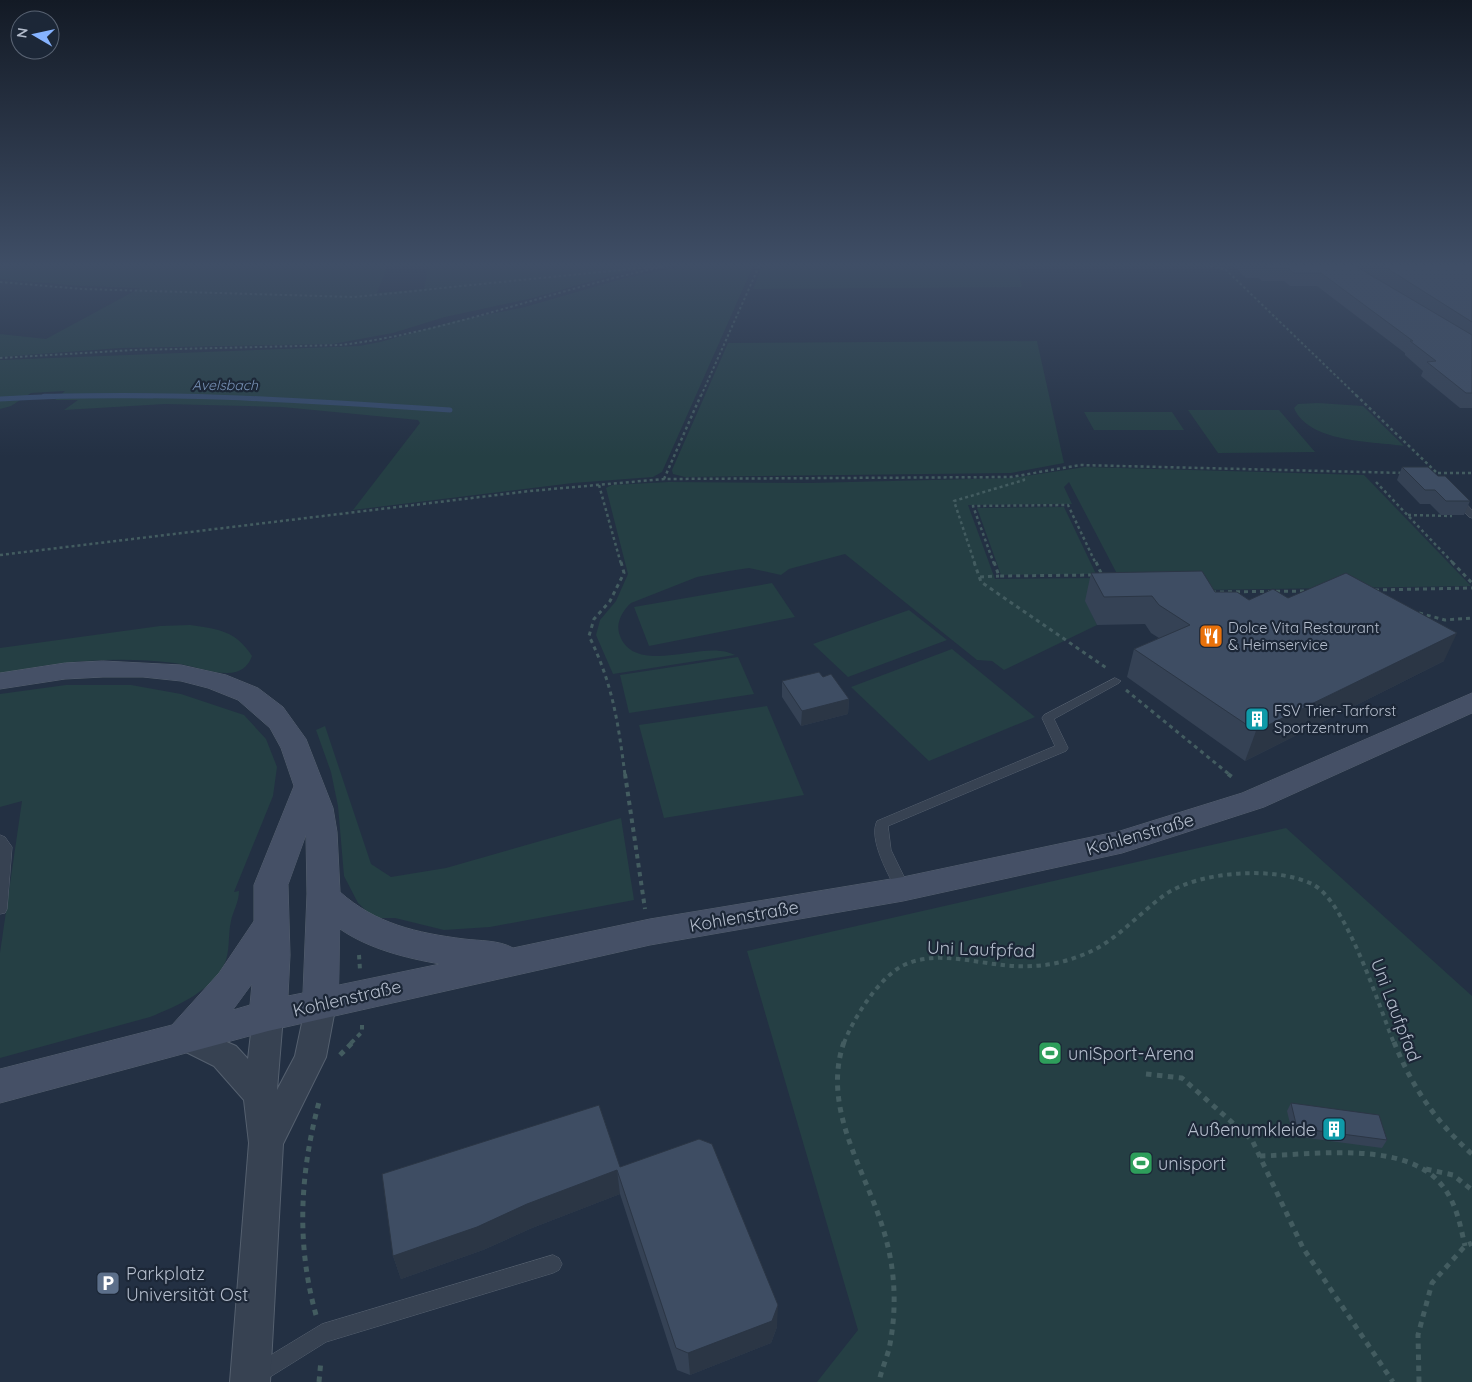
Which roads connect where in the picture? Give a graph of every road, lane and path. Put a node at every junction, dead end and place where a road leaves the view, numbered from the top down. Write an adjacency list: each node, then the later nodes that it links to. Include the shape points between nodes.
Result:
1 (423, 328): 4 (path, via 341,345 134,350)
2 (731, 328): 9 (path)
3 (1287, 328): 6 (path)
4 (0, 358)
5 (1405, 473): 8 (path, via 1080,464)
6 (1434, 473): 7 (path); 14 (lane)
7 (1472, 473)
8 (1023, 475): 9 (path); 18 (path, via 1024,480 954,501)
9 (664, 479): 11 (path)
10 (1376, 482): 12 (path)
11 (599, 485): 15 (path); 37 (path, via 624,573 610,601 594,619 590,636 615,705 645,918)
12 (1408, 515): 13 (path); 20 (path)
13 (1446, 516)
14 (1472, 516)
15 (0, 555)
16 (1102, 575): 17 (path); 17 (path, via 1068,505 973,506); 19 (path)
17 (999, 576): 18 (path)
18 (979, 577): 28 (path, via 981,582 1068,639 1120,678)
19 (1105, 582)
20 (1472, 583)
21 (1472, 588): 23 (path)
22 (1317, 590): 24 (path)
23 (1366, 590)
24 (1207, 592)
25 (1410, 610): 26 (path, via 1445,620)
26 (1472, 618)
27 (0, 681): 31 (main road, via 64,670 120,668 180,673 224,685 259,701 283,724 297,747)
28 (1115, 681): 30 (path); 33 (lane, via 1048,718 1062,748 882,824 884,850)
29 (1472, 702): 33 (main road, Kohlenstraße, via 1253,800 1122,842)
30 (1232, 778)
31 (308, 786): 34 (main road, via 318,808); 36 (main road, via 273,876 270,897)
32 (0, 840): 35 (lane, via 5,847)
33 (903, 889): 37 (main road, Kohlenstraße)
34 (324, 897): 38 (main road, via 351,921 386,937 442,950); 39 (main road)
35 (0, 909)
36 (272, 920): 40 (main road); 42 (main road, via 250,961 233,984)
37 (650, 932): 38 (main road, Kohlenstraße)
38 (522, 960): 39 (main road, Kohlenstraße)
39 (321, 1004): 40 (main road, Kohlenstraße); 48 (street, via 310,1057)
40 (268, 1016): 42 (main road, Kohlenstraße); 46 (street)
41 (362, 1032): 43 (path)
42 (185, 1037): 45 (main road, Kohlenstraße); 46 (street, via 225,1056)
43 (338, 1058)
44 (1146, 1074): 50 (path, via 1182,1078 1252,1140)
45 (0, 1086)
46 (260, 1094): 48 (street)
47 (320, 1098): 56 (path, via 313,1122 303,1195 304,1263 309,1295)
48 (266, 1143): 57 (street)
49 (1472, 1154): 58 (path, Uni Laufpfad, via 1448,1133 1418,1094 1396,1051 1362,960 1335,908 1315,885 1301,879 1257,875 1185,883 1139,914 1114,938 1075,959 1053,964 1015,966 942,959 903,966 864,1004 844,1042 838,1070 842,1120 874,1200 888,1246 893,1300 889,1348)
50 (1260, 1156): 51 (path, via 1356,1153 1404,1159); 59 (path, via 1303,1248)
51 (1424, 1168): 52 (path, via 1453,1175); 54 (path, via 1439,1180 1461,1217)
52 (1472, 1190)
53 (1472, 1243): 54 (path)
54 (1465, 1246): 60 (path, via 1432,1283 1418,1335)
55 (553, 1264): 56 (lane)
56 (322, 1334): 57 (lane)
57 (250, 1380)
58 (879, 1382)
59 (1393, 1382)
60 (1419, 1382)

